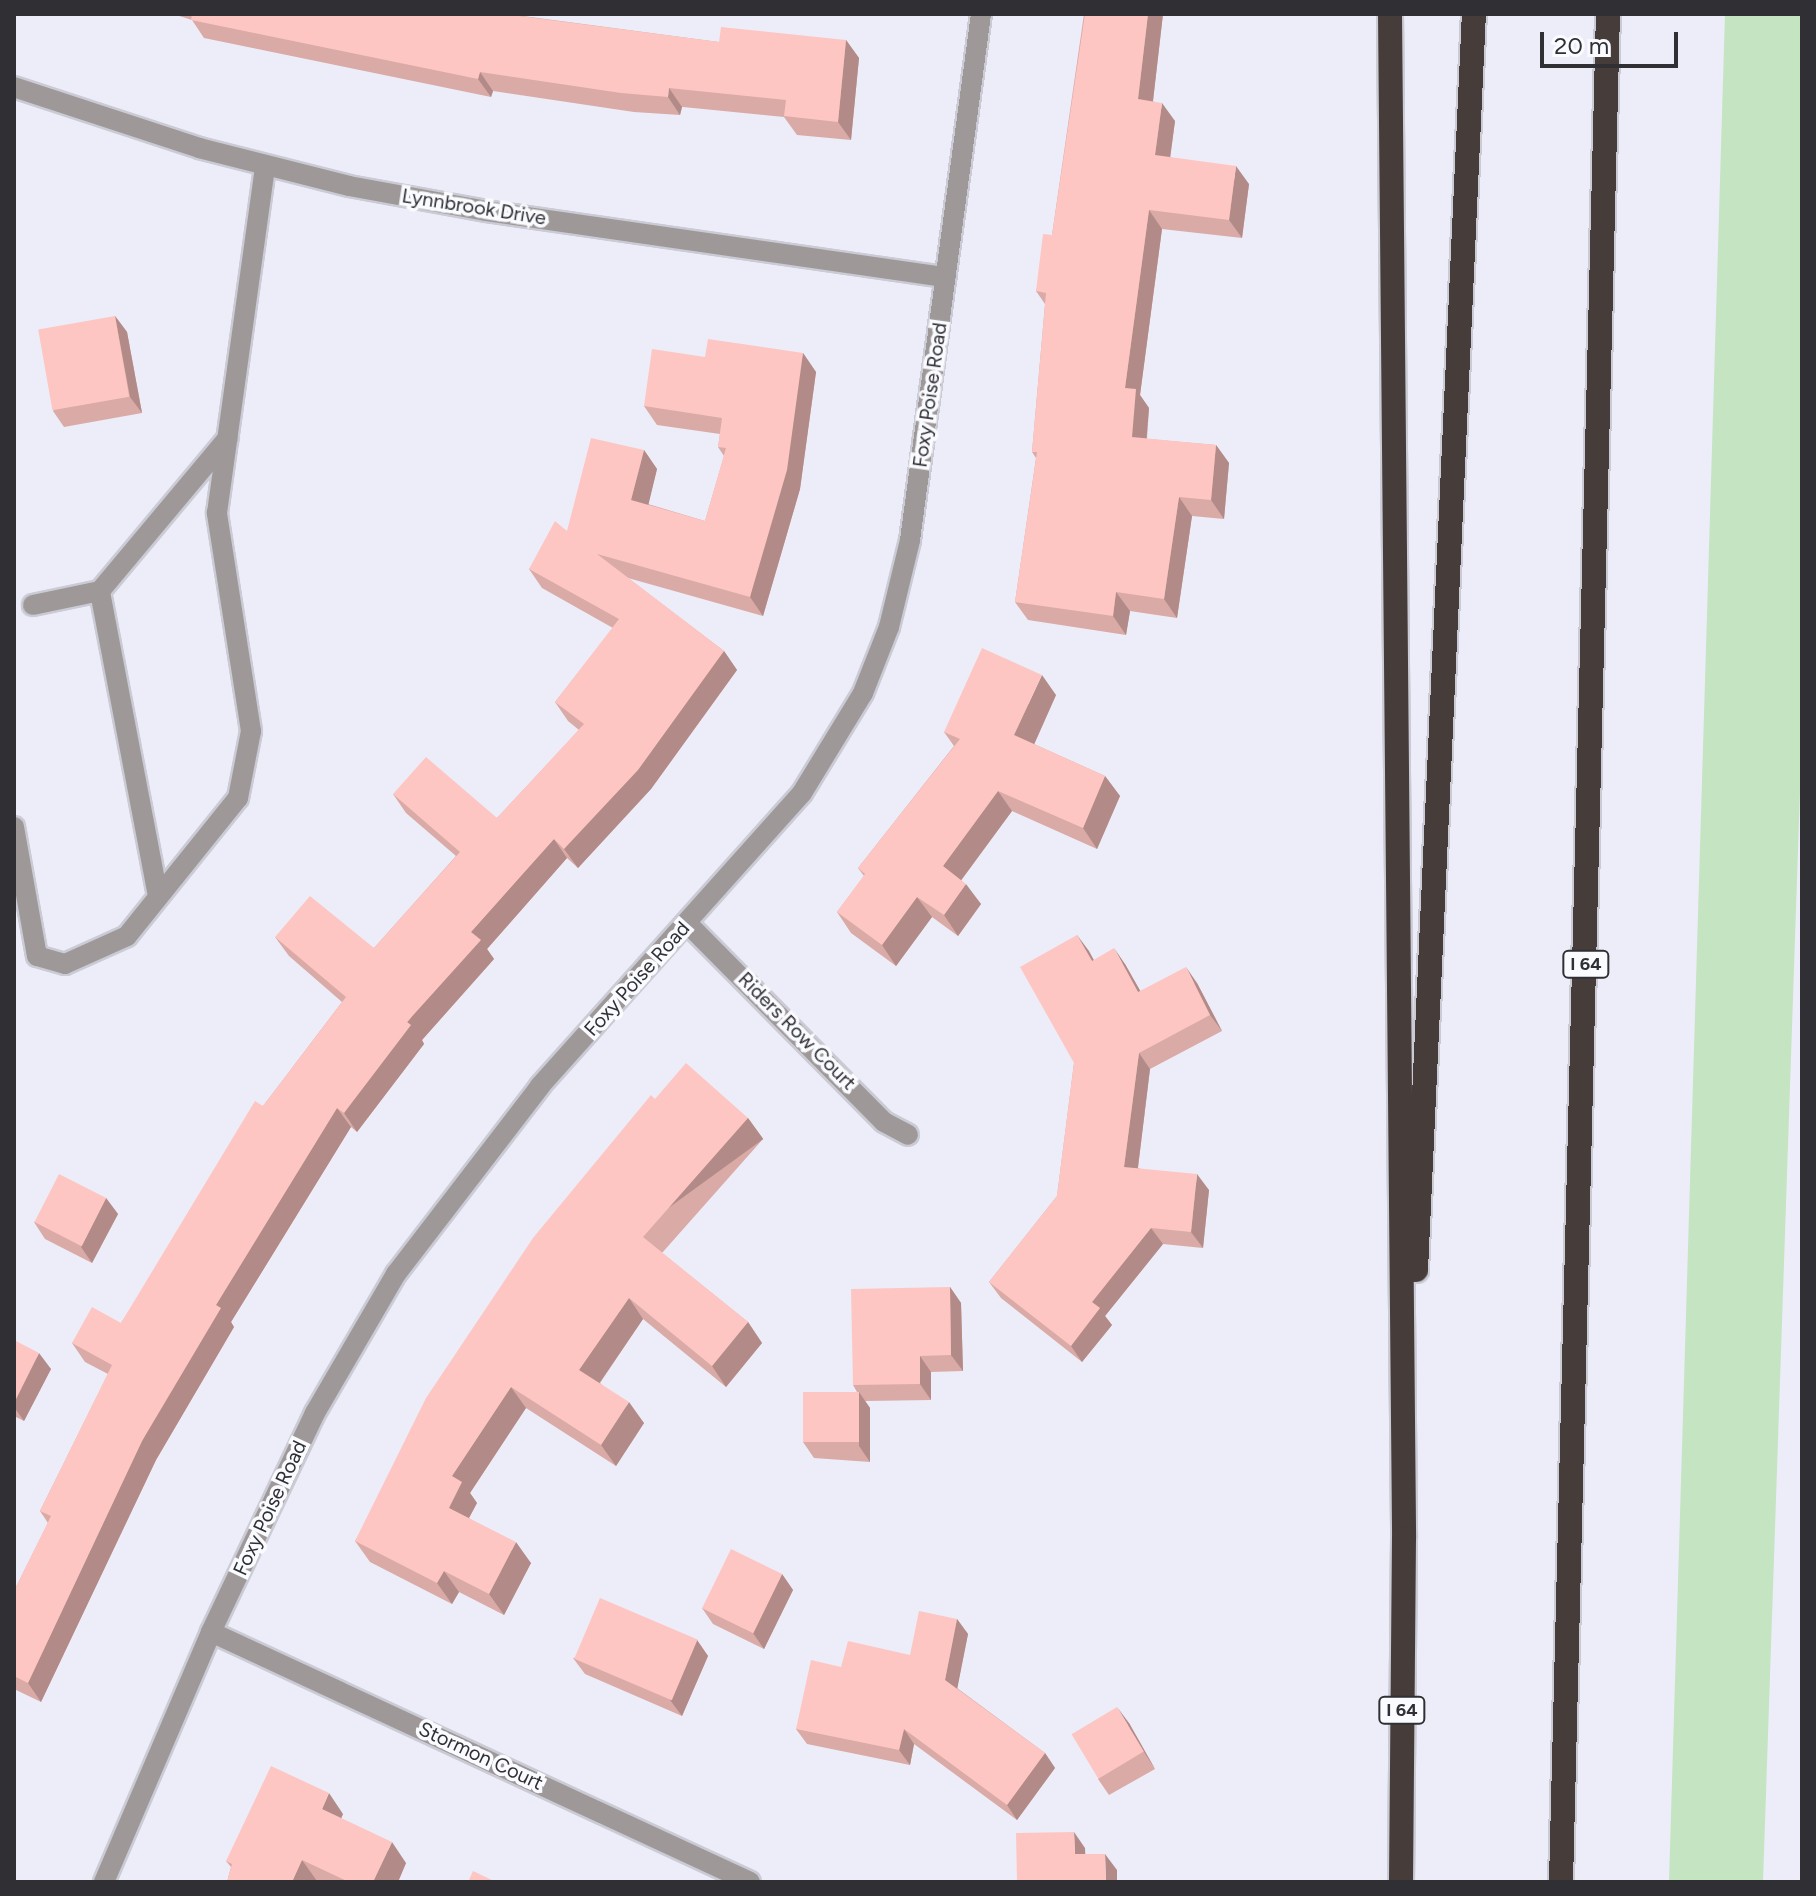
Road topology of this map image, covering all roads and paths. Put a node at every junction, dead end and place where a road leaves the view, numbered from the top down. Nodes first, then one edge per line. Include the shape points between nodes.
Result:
1 (981, 14) edge
2 (1390, 14) edge
3 (1474, 14) edge
4 (1610, 14) edge
5 (14, 87) edge
6 (265, 165) junction
7 (945, 277) junction
8 (228, 438) junction
9 (100, 591) junction
10 (33, 605) dead end
11 (14, 827) edge
12 (158, 896) junction
13 (688, 924) junction
14 (908, 1135) dead end
15 (1404, 1538) junction
16 (211, 1632) junction
17 (104, 1882) edge
18 (750, 1882) edge
19 (1401, 1882) edge
20 (1561, 1882) edge

1 - 7 street, Foxy Poise Road
2 - 15 highway
3 - 15 highway, I 64
4 - 20 highway, I 64
5 - 6 street, Lynnbrook Drive
6 - 7 street, Lynnbrook Drive via 486,211
6 - 8 street
7 - 13 street, Foxy Poise Road via 910,540 884,640 863,693 802,793
8 - 9 street
8 - 12 street via 217,513 251,731 238,798
9 - 10 street
9 - 12 street
11 - 12 street via 37,956 65,964 127,936
13 - 14 street, Riders Row Court via 884,1122
13 - 16 street, Foxy Poise Road via 540,1086 396,1274 315,1413
15 - 19 highway, I 64
16 - 17 street, Foxy Poise Road
16 - 18 street, Stormon Court

